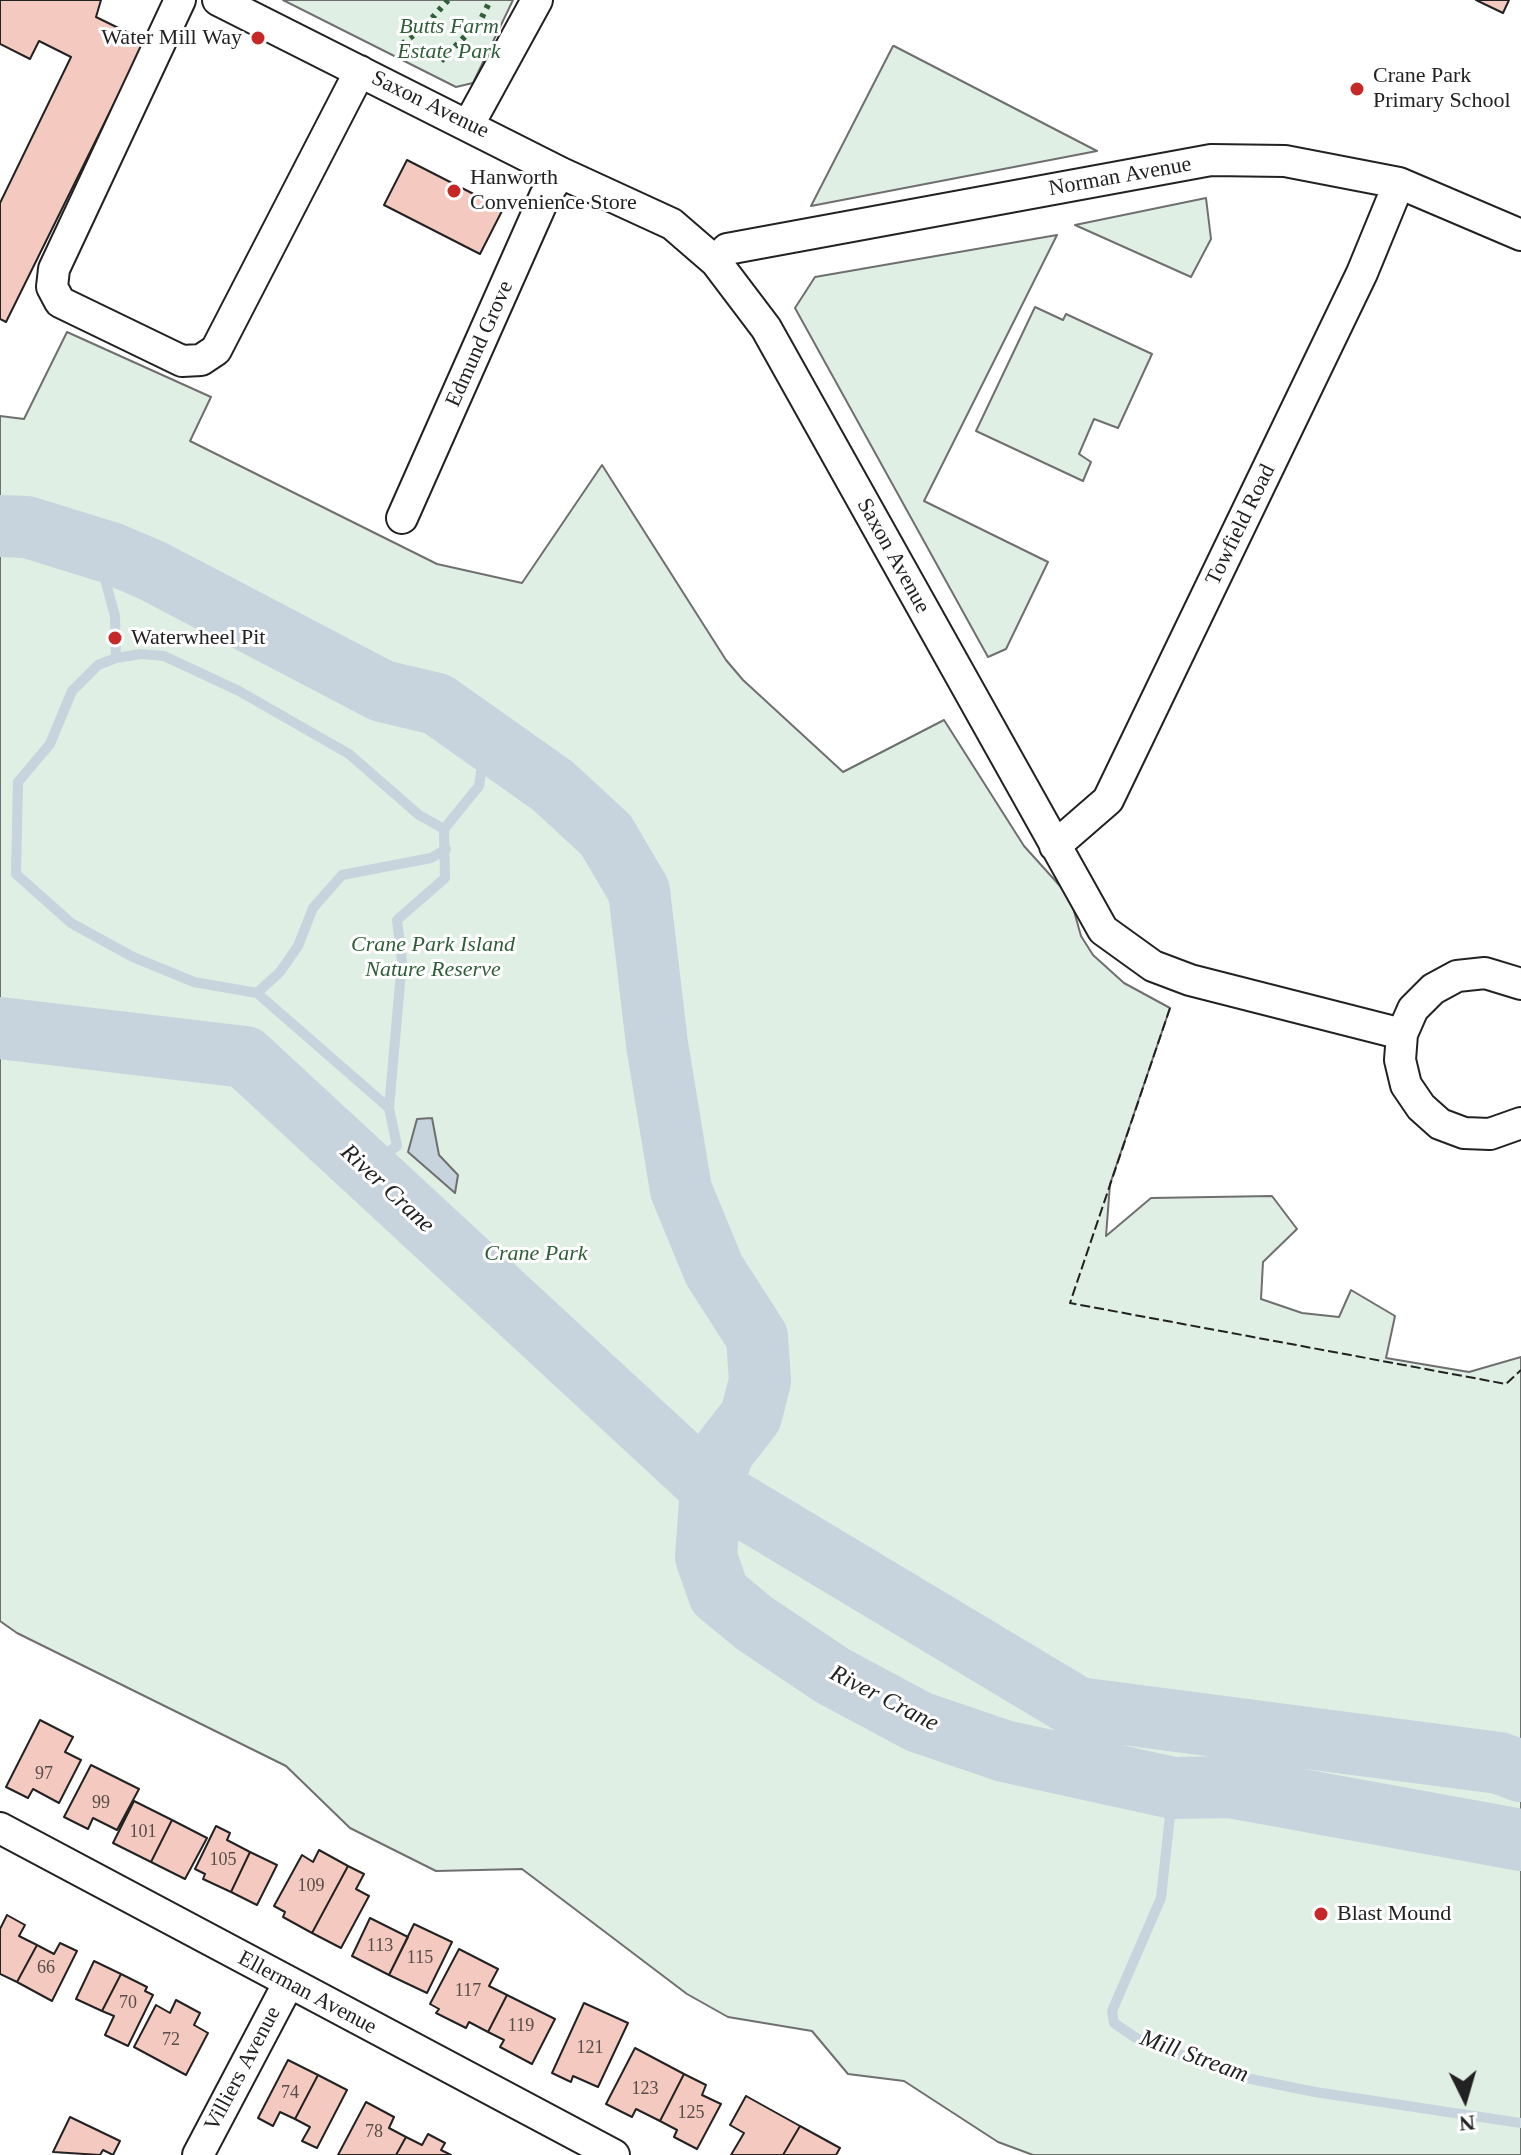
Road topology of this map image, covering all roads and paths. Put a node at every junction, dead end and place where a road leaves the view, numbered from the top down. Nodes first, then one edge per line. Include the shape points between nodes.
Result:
1 (180, 0) edge
2 (218, 0) edge
3 (537, 0) edge
4 (360, 71) junction
5 (469, 124) junction
6 (561, 173) junction
7 (1399, 183) junction
8 (1521, 235) edge
9 (716, 262) junction
10 (402, 518) dead end
11 (1055, 846) junction
12 (1521, 984) edge
13 (1402, 1034) junction
14 (1521, 1123) edge
15 (0, 1828) edge
16 (288, 1984) junction
17 (198, 2155) edge
18 (614, 2155) edge

1 - 4 street, Saxon Avenue via 54,269 52,287 60,302 182,361 201,360 216,350
2 - 4 street, Saxon Avenue
3 - 5 street
4 - 5 street, Saxon Avenue
5 - 6 street, Saxon Avenue
6 - 9 street, Saxon Avenue via 672,224
6 - 10 street, Edmund Grove via 545,196
7 - 8 street, Norman Avenue
7 - 9 street, Norman Avenue via 1285,161 1211,160 727,249
7 - 11 street, Towfield Road via 1362,273 1108,800
9 - 11 street, Saxon Avenue via 766,328
11 - 13 street, Saxon Avenue via 1103,930 1153,966
12 - 13 street via 1485,973 1457,976 1413,1009
13 - 14 street via 1400,1060 1406,1085 1440,1124 1464,1133 1490,1134
15 - 16 street, Ellerman Avenue
16 - 17 street, Villiers Avenue
16 - 18 street, Ellerman Avenue

